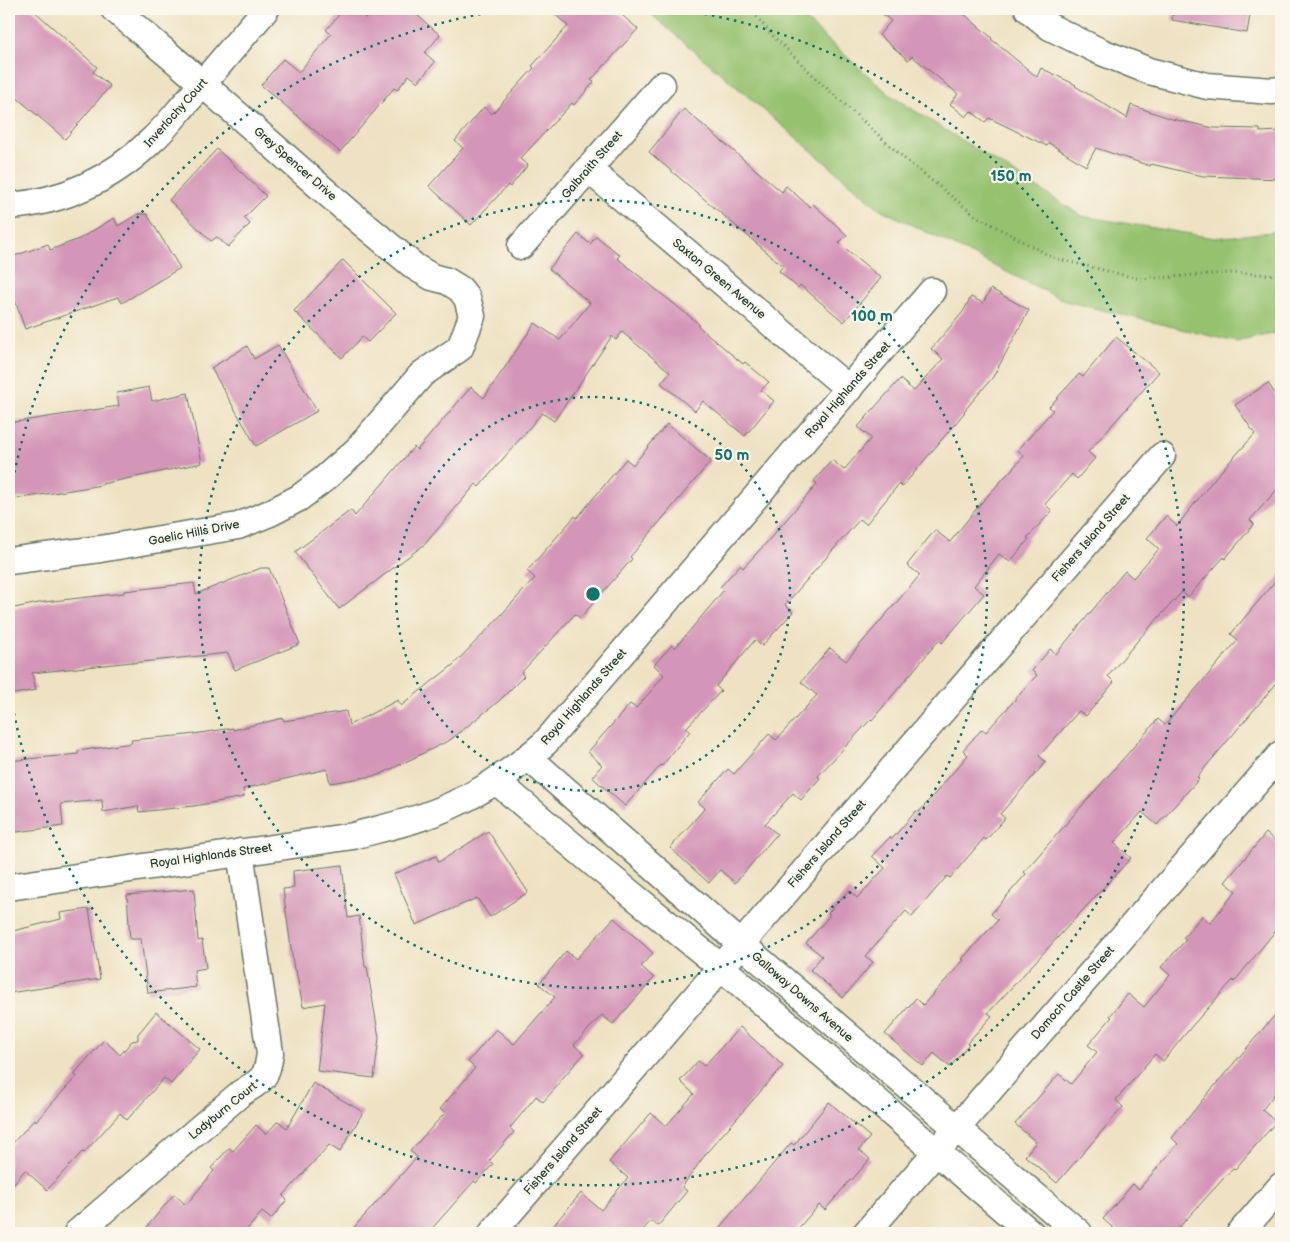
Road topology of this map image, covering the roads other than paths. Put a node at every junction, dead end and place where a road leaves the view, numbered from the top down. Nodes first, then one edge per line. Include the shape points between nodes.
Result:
1 (114, 9) edge
2 (266, 9) edge
3 (1028, 9) edge
4 (202, 83) junction
5 (662, 85) dead end
6 (1281, 90) edge
7 (588, 169) junction
8 (9, 206) edge
9 (521, 246) dead end
10 (932, 291) dead end
11 (472, 316) joint
12 (849, 389) junction
13 (1162, 456) dead end
14 (9, 560) edge
15 (1281, 754) edge
16 (528, 757) junction
17 (496, 781) junction
18 (240, 852) junction
19 (9, 887) edge
20 (741, 944) junction
21 (721, 967) junction
22 (956, 1129) junction
23 (936, 1152) junction
24 (1281, 1186) edge
25 (77, 1233) edge
26 (492, 1233) edge
27 (866, 1233) edge
28 (1031, 1233) edge
29 (1079, 1233) edge
30 (1240, 1233) edge

1 - 4 street, Grey Spencer Drive
2 - 4 street, Inverlochy Court
3 - 6 street via 1050,27 1099,52 1149,71 1207,86
4 - 8 street, Inverlochy Court via 153,140 124,165 67,195
4 - 11 street, Grey Spencer Drive via 415,267 460,289 467,298
5 - 7 street, Galbraith Street
7 - 9 street, Galbraith Street
7 - 12 street, Saxton Green Avenue
10 - 12 street, Royal Highlands Street
11 - 14 street, Gaelic Hills Drive via 460,348 422,374 357,450 299,498 238,526
12 - 16 street, Royal Highlands Street via 545,743
13 - 20 street, Fishers Island Street
15 - 22 street, Domoch Castle Street
16 - 17 street, Royal Highlands Street
16 - 20 street, Galloway Downs Avenue
17 - 18 street, Royal Highlands Street via 452,806 406,822 353,836
17 - 21 street
18 - 19 street, Royal Highlands Street
18 - 25 street, Ladyburn Court via 270,1053 267,1072 257,1084 241,1093
20 - 21 street, Fishers Island Street
20 - 22 street, Galloway Downs Avenue
21 - 23 street
21 - 26 street, Fishers Island Street
22 - 23 street, Domoch Castle Street
22 - 29 street, Galloway Downs Avenue
23 - 27 street, Domoch Castle Street
23 - 28 street
24 - 30 street

